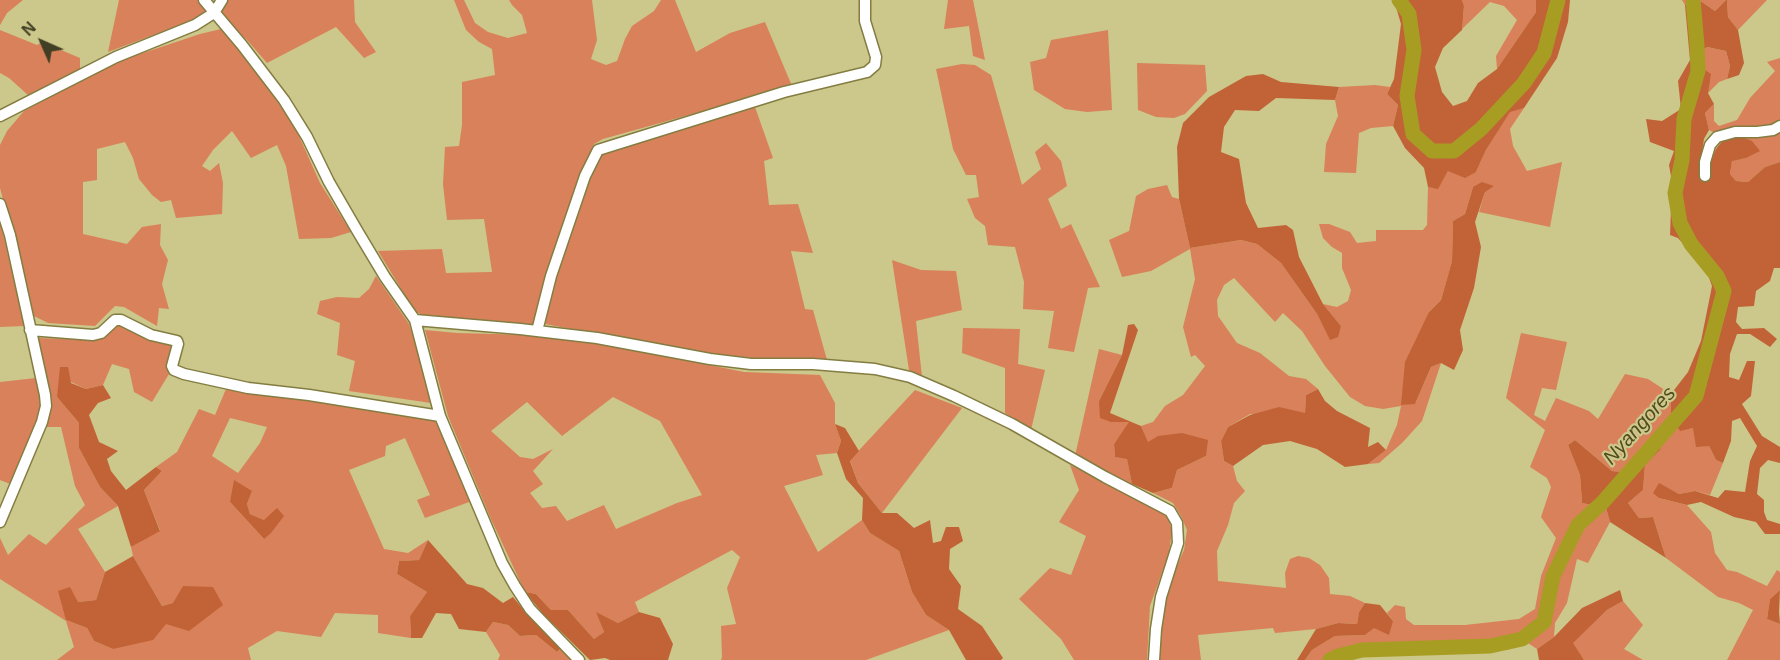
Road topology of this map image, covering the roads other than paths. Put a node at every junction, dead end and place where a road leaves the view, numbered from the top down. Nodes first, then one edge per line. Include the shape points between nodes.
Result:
1 (204, 0) edge
2 (222, 0) edge
3 (866, 0) edge
4 (214, 14) junction
5 (0, 116) edge
6 (1780, 126) edge
7 (1705, 176) dead end
8 (0, 204) edge
9 (415, 321) junction
10 (30, 330) junction
11 (537, 331) junction
12 (440, 416) junction
13 (0, 522) edge
14 (579, 660) edge
15 (1154, 660) edge

1 - 4 street
2 - 4 street
3 - 11 street via 865,21 876,57 875,65 867,72 784,92 598,150 585,176 551,276
4 - 5 street via 79,74
4 - 9 street via 284,100 385,277
6 - 7 street via 1717,137 1710,145
8 - 10 street
9 - 11 street
9 - 12 street
10 - 12 street via 93,335 121,320 151,335 177,341 172,366 184,374 248,388
10 - 13 street via 45,394 45,413
11 - 15 street via 720,361 813,364 897,373 1012,424 1175,516 1178,543 1161,597
12 - 14 street via 515,586 530,609

